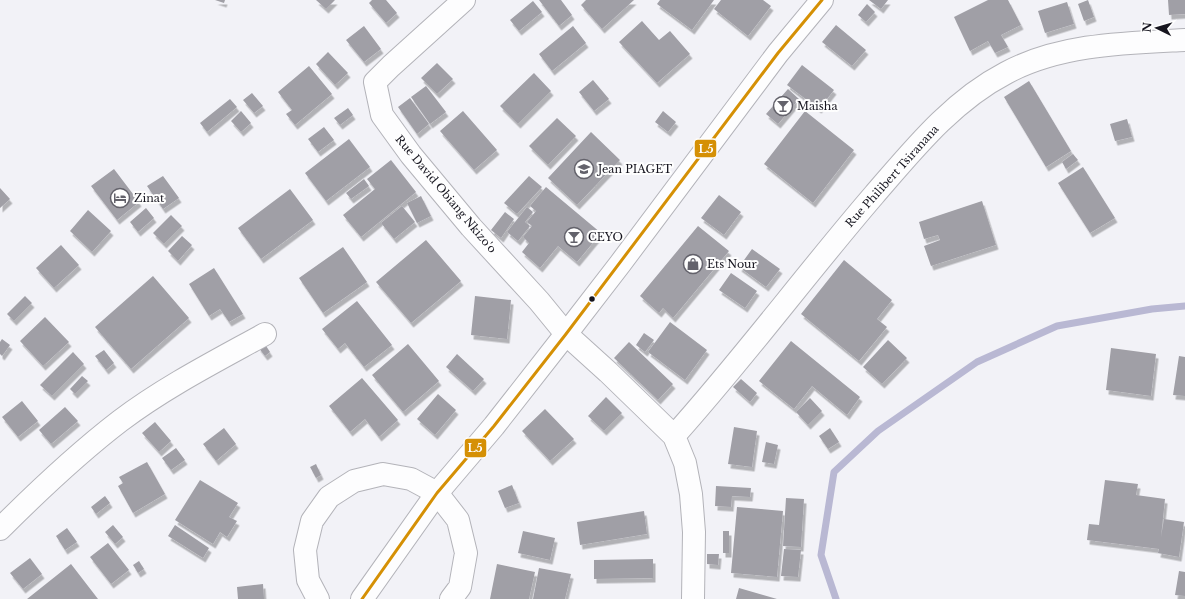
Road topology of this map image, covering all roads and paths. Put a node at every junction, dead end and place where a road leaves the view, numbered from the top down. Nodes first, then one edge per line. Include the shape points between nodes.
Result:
1 (464, 0) edge
2 (822, 0) edge
3 (1185, 40) edge
4 (266, 334) dead end
5 (566, 334) junction
6 (674, 436) junction
7 (437, 493) junction
8 (0, 529) edge
9 (318, 599) edge
10 (362, 599) edge
11 (451, 599) edge
12 (693, 599) edge

1 - 5 street, Rue David Obiang Nkizo'o via 375,82 382,115 410,155
2 - 5 street via 778,53
3 - 6 street, Rue Philibert Tsiranana via 1102,46 1046,56 1006,73 969,97 927,135 888,178 733,369
4 - 8 street via 172,386 120,421 77,456
5 - 6 street
5 - 7 street via 494,426
6 - 12 street via 685,464 691,494 694,532
7 - 9 street via 412,479 383,474 354,481 329,497 312,521 305,550 308,580
7 - 10 street
7 - 11 street via 458,520 466,553 460,587

